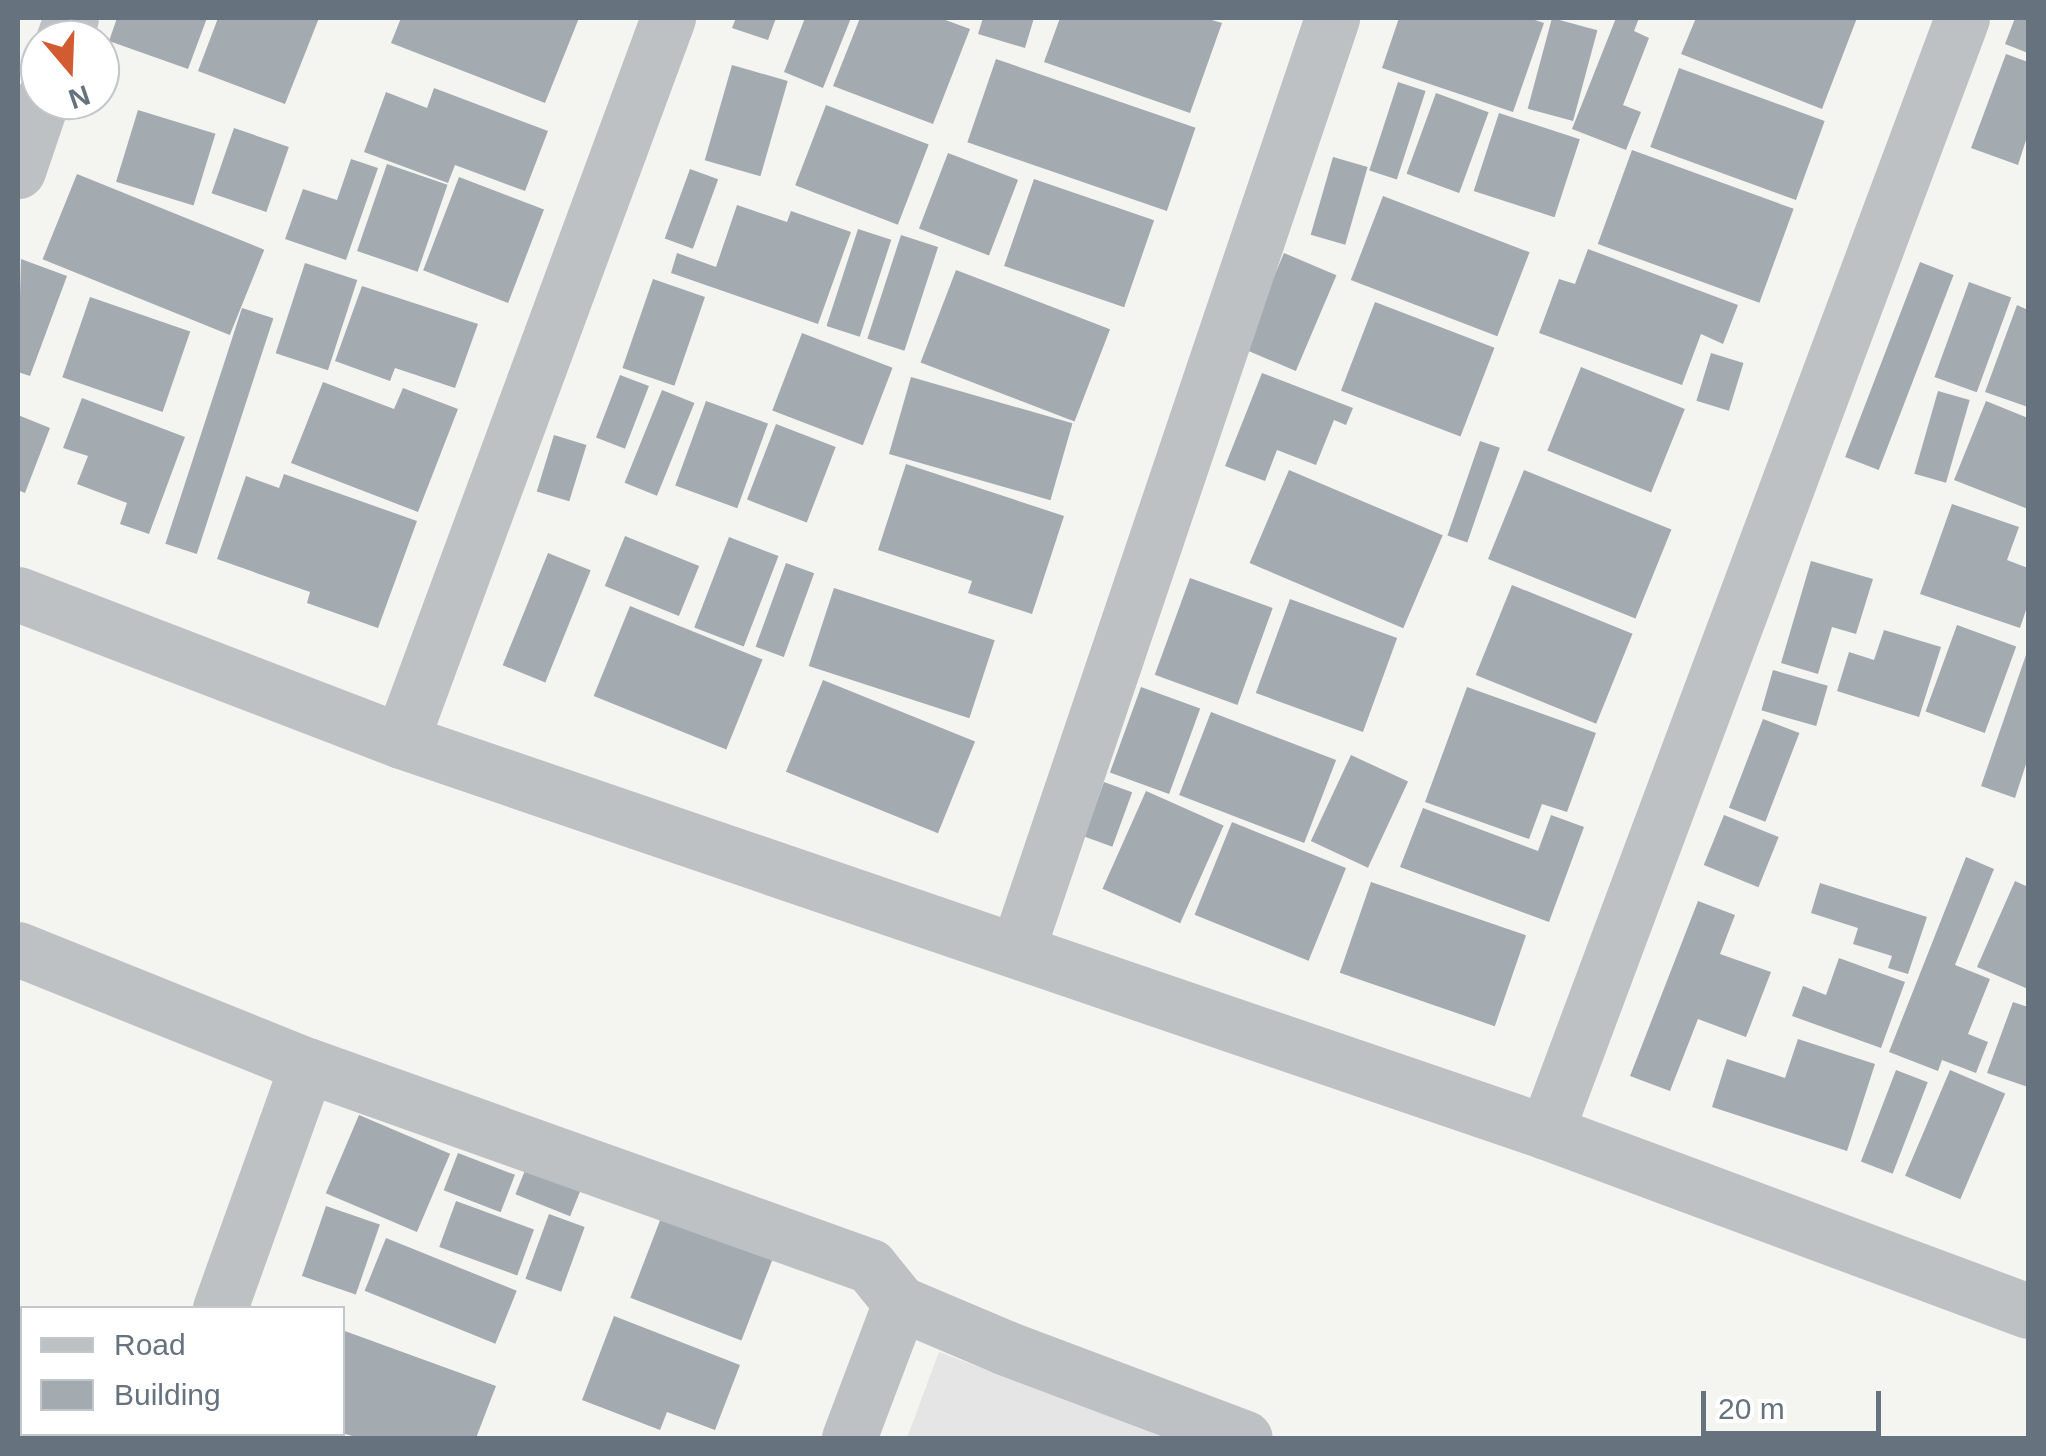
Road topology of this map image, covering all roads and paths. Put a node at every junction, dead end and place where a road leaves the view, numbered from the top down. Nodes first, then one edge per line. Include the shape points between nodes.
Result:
1 (668, 18) edge
2 (1332, 18) edge
3 (1962, 18) edge
4 (35, 120) edge
5 (18, 171) edge
6 (18, 594) edge
7 (401, 740) junction
8 (1018, 948) junction
9 (18, 949) edge
10 (307, 1065) junction
11 (1546, 1132) junction
12 (900, 1303) junction
13 (221, 1306) edge
14 (2028, 1310) edge
15 (848, 1438) edge
16 (1245, 1438) edge

1 - 7 street
2 - 8 street
3 - 11 street
4 - 5 street
6 - 7 street
7 - 8 street
8 - 11 street
9 - 10 street
10 - 12 street via 870,1266
10 - 13 street
11 - 14 street
12 - 15 street
12 - 16 street

